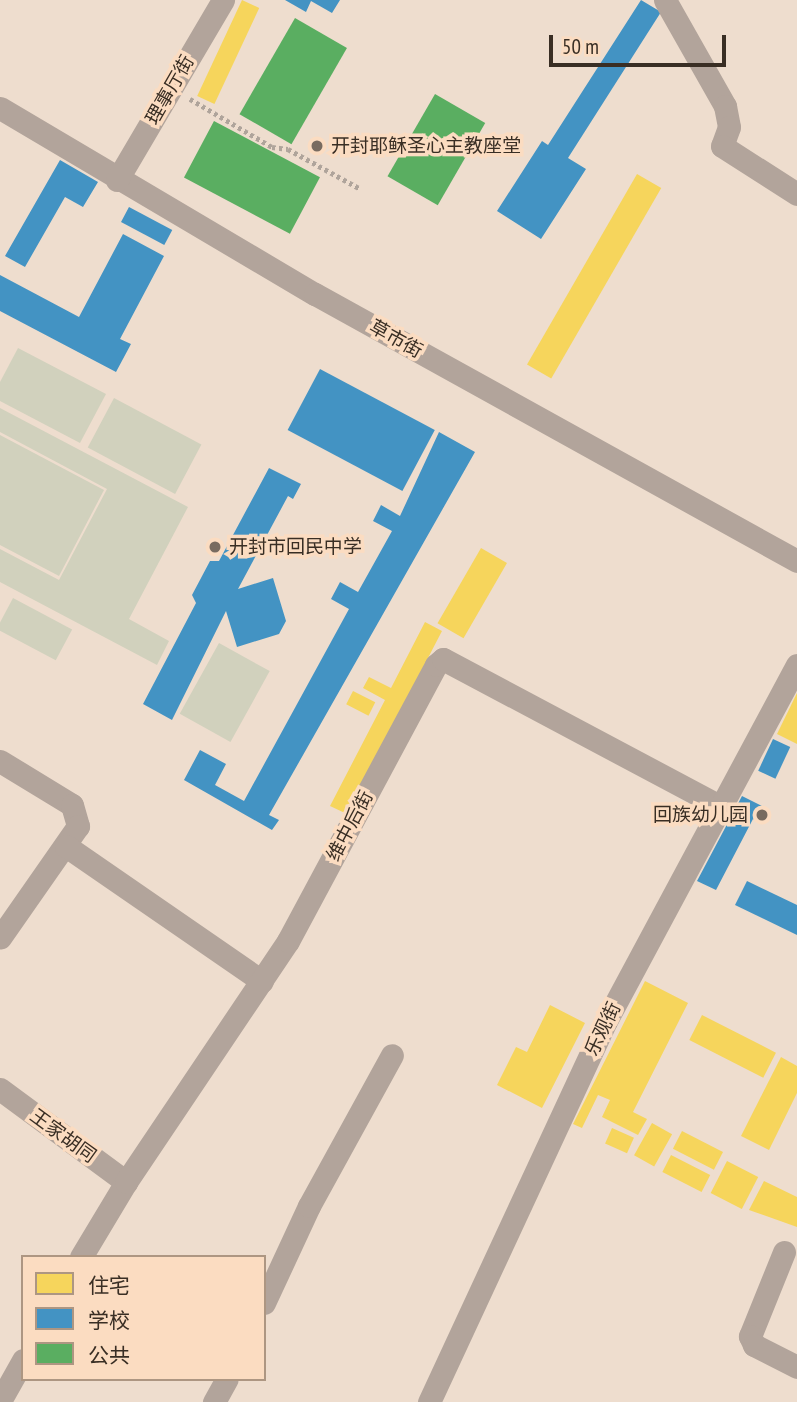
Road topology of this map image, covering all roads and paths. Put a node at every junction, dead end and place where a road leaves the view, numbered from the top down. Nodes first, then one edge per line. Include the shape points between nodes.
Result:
1 (222, 0) edge
2 (665, 0) edge
3 (171, 88) junction
4 (0, 108) edge
5 (117, 180) junction
6 (359, 188) dead end
7 (797, 194) edge
8 (797, 561) edge
9 (797, 665) edge
10 (0, 761) edge
11 (721, 807) junction
12 (66, 846) junction
13 (0, 938) edge
14 (262, 981) junction
15 (392, 1055) dead end
16 (0, 1089) edge
17 (126, 1182) junction
18 (784, 1252) dead end
19 (82, 1255) edge
20 (266, 1299) edge
21 (21, 1364) edge
22 (797, 1367) edge
23 (226, 1381) edge
24 (0, 1401) edge
25 (214, 1402) edge
26 (429, 1402) edge

1 - 3 street, 理事厅街
2 - 7 street via 725,106 729,127 722,146
3 - 5 street, 理事厅街
3 - 6 path via 272,146 288,149
4 - 5 street, 草市街
5 - 8 street, 草市街
9 - 11 street, 乐观街
10 - 12 street via 72,804 78,826
11 - 14 street, 维中后街 via 443,659
11 - 26 street, 乐观街 via 606,1021
12 - 13 street
12 - 14 street
14 - 17 street, 维中后街
15 - 20 street via 309,1206
16 - 17 street, 王家胡同
17 - 19 street, 维中后街
18 - 22 street via 750,1336 754,1345
21 - 24 street
23 - 25 street

